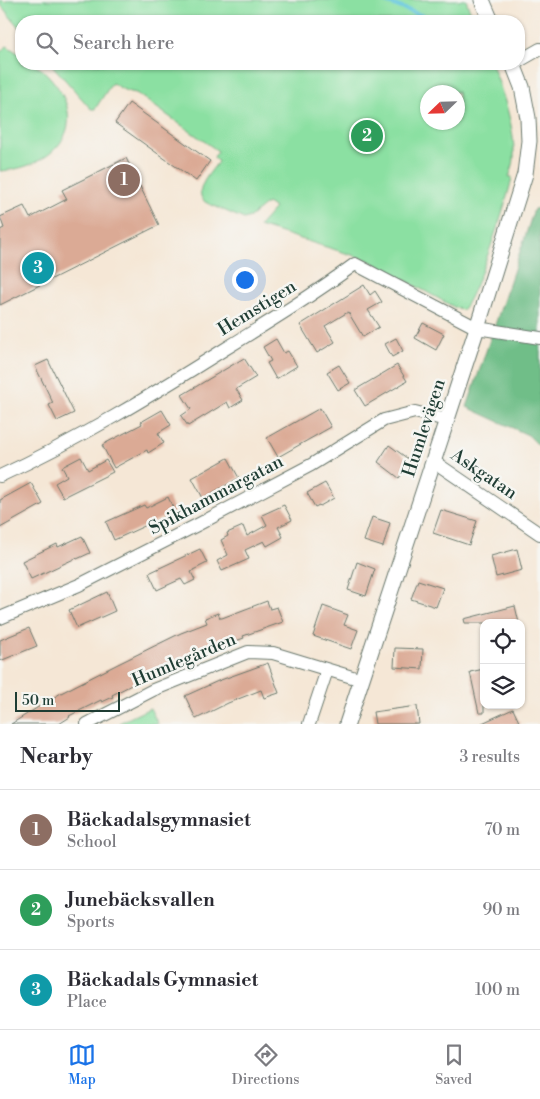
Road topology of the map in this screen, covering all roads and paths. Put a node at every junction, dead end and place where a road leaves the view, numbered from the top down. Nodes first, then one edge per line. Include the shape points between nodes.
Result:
1 (482, 0) edge
2 (489, 15) edge
3 (540, 49) edge
4 (525, 58) edge
5 (515, 70) edge
6 (535, 142) edge
7 (477, 328) junction
8 (540, 338) edge
9 (446, 420) junction
10 (433, 461) junction
11 (0, 476) edge
12 (540, 534) edge
13 (0, 618) edge
14 (327, 670) junction
15 (362, 680) junction
16 (87, 724) edge
17 (309, 724) edge
18 (347, 724) edge

1 - 2 street
3 - 4 street
5 - 6 street, Humlevägen
6 - 7 street, Humlevägen
7 - 8 street, Hemstigen
7 - 9 street, Humlevägen
7 - 11 street, Hemstigen via 355,264 184,375 44,456
9 - 10 street, Humlevägen
9 - 13 street, Spikhammargatan via 415,412 384,420 311,465 199,524 78,585
10 - 12 street, Askgatan
10 - 15 street, Humlevägen
14 - 15 street, Humlegården
14 - 16 street, Humlegården via 272,653 248,652 153,690
14 - 17 street
15 - 18 street, Humlevägen

